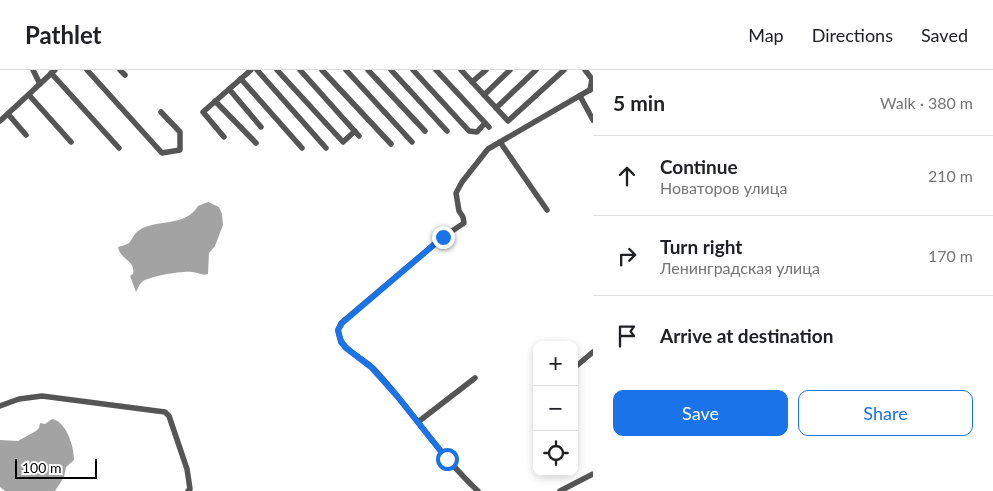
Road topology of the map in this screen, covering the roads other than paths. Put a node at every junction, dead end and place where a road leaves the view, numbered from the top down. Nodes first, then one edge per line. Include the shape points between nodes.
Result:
1 (33, 70) edge
2 (86, 70) edge
3 (250, 70) edge
4 (256, 70) edge
5 (277, 70) edge
6 (300, 70) edge
7 (322, 70) edge
8 (346, 70) edge
9 (368, 70) edge
10 (391, 70) edge
11 (413, 70) edge
12 (436, 70) edge
13 (461, 70) edge
14 (486, 70) edge
15 (510, 70) edge
16 (536, 70) edge
17 (564, 70) edge
18 (585, 70) edge
19 (54, 71) edge
20 (240, 79) junction
21 (472, 82) junction
22 (40, 84) junction
23 (228, 89) junction
24 (592, 89) edge
25 (30, 94) junction
26 (484, 95) junction
27 (580, 96) junction
28 (215, 101) junction
29 (496, 108) junction
30 (161, 112) dead end
31 (8, 114) junction
32 (593, 120) edge
33 (0, 121) edge
34 (262, 126) dead end
35 (425, 131) dead end
36 (446, 131) dead end
37 (26, 135) dead end
38 (224, 137) dead end
39 (71, 142) dead end
40 (412, 142) dead end
41 (500, 142) junction
42 (256, 144) dead end
43 (391, 144) dead end
44 (119, 148) dead end
45 (302, 148) dead end
46 (326, 148) dead end
47 (547, 210) dead end
48 (593, 352) edge
49 (578, 365) edge
50 (476, 378) dead end
51 (0, 406) edge
52 (418, 422) junction
53 (593, 474) edge
54 (188, 491) edge
55 (478, 491) edge
56 (560, 491) edge

1 - 22 street
2 - 30 street via 162,153 180,150 180,132
3 - 20 street
4 - 46 street
5 - 6 street via 343,142 357,133
7 - 43 street
8 - 40 street
9 - 35 street
10 - 36 street
11 - 12 street via 469,131 477,132 487,125
13 - 21 street
14 - 21 street
15 - 26 street
16 - 29 street
17 - 29 street via 508,121
18 - 24 street via 592,79
19 - 22 street
19 - 44 street
20 - 23 street
20 - 45 street
21 - 26 street
22 - 25 street
23 - 28 street
23 - 34 street
24 - 27 street
25 - 31 street
25 - 39 street
26 - 29 street
27 - 32 street
27 - 41 street
28 - 38 street via 203,112
28 - 42 street
31 - 33 street
31 - 37 street
41 - 47 street
41 - 52 street via 488,149 456,193 464,223 443,237 342,323 338,330 346,348 371,367
48 - 49 street
50 - 52 street
51 - 54 street via 42,396 165,412 187,469
52 - 55 street
53 - 56 street

